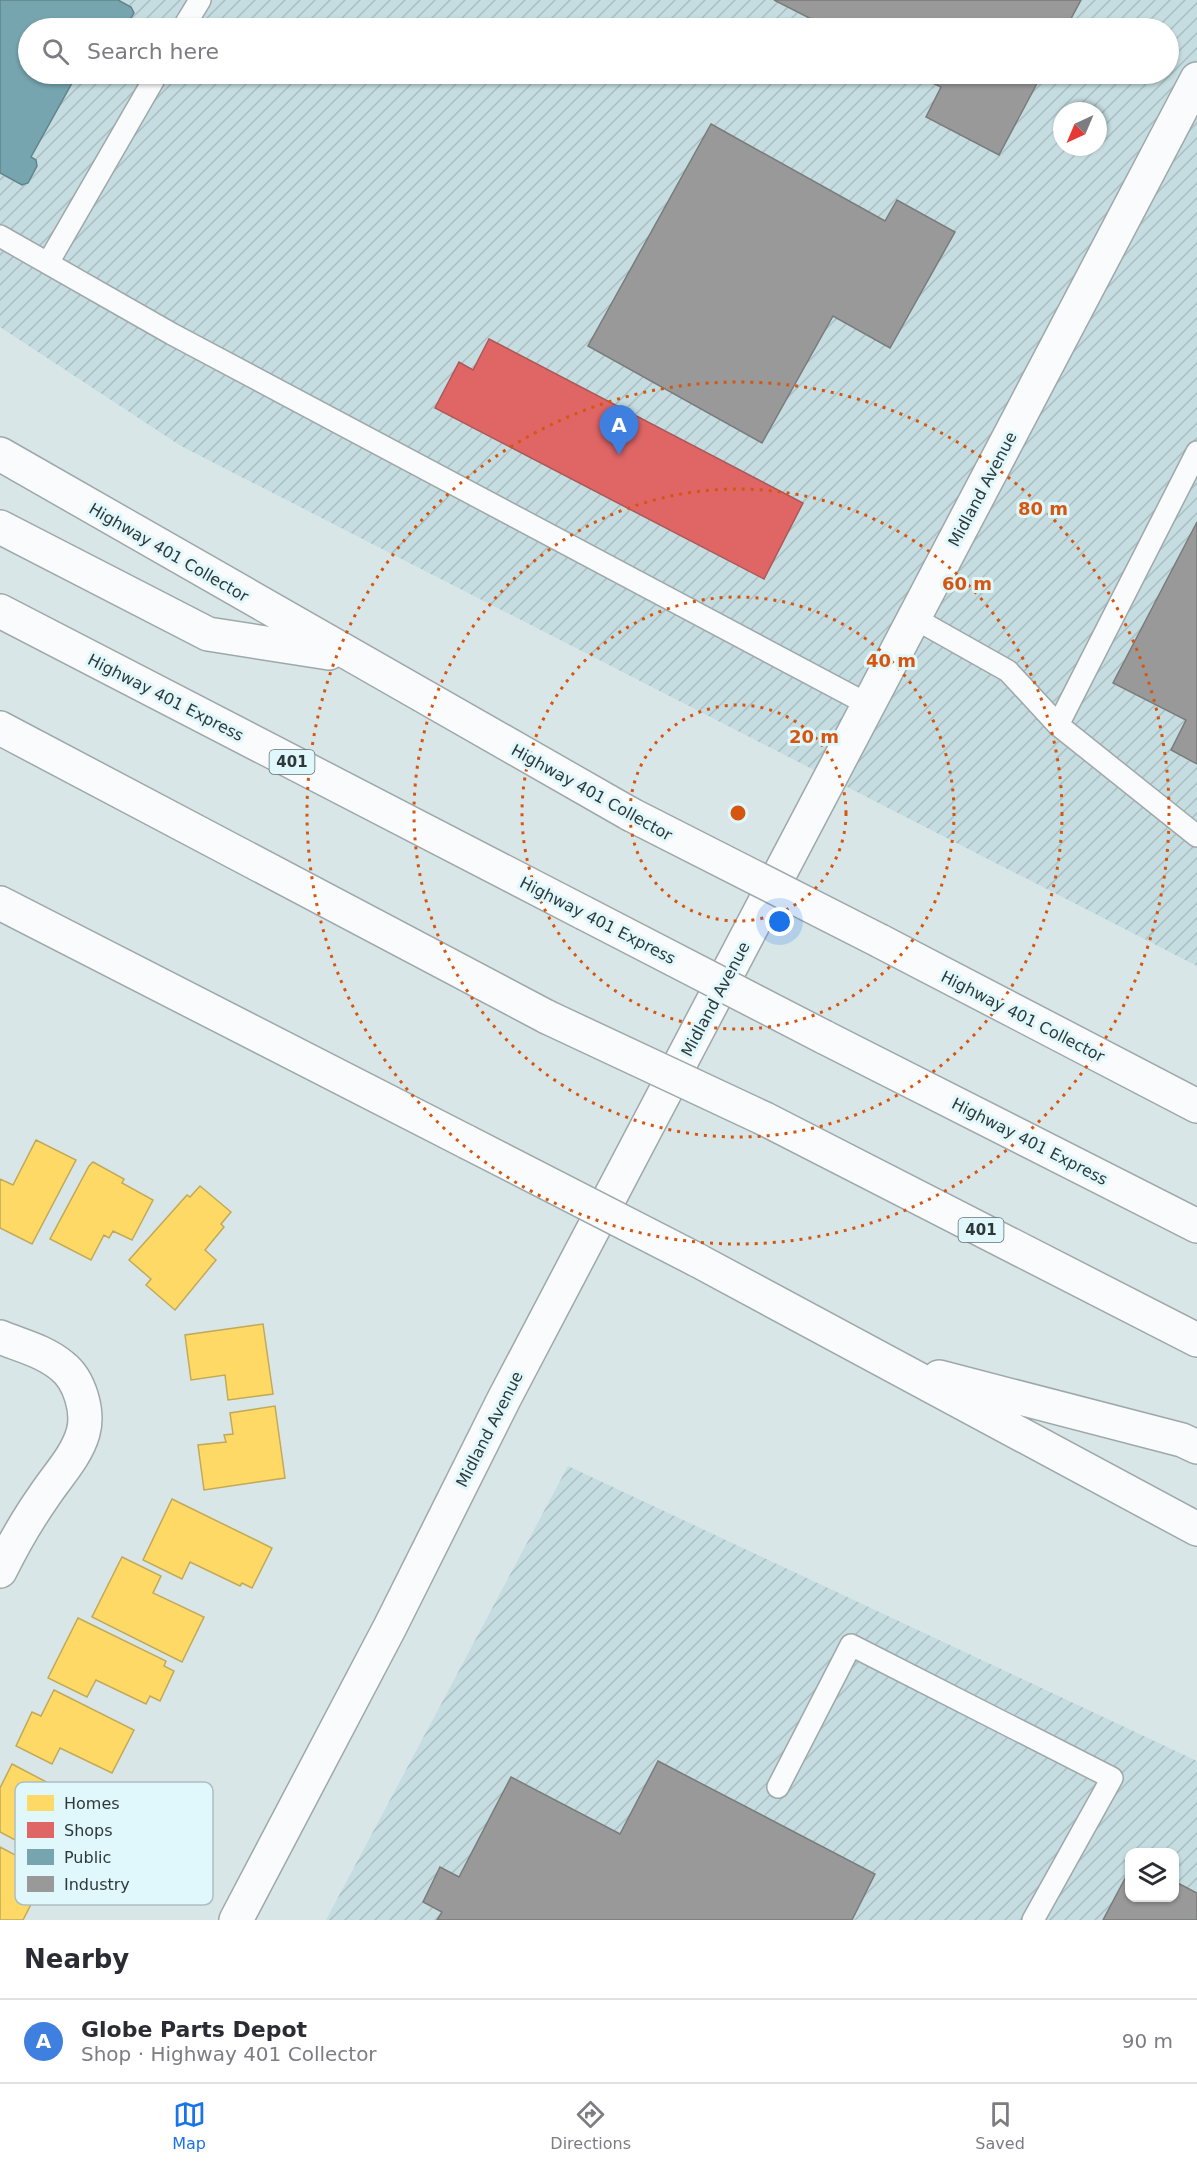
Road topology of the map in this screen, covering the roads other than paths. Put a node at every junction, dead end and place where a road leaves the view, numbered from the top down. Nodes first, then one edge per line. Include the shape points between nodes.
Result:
1 (200, 0) edge
2 (189, 18) edge
3 (1197, 79) edge
4 (151, 84) edge
5 (0, 236) edge
6 (48, 263) junction
7 (1197, 452) edge
8 (0, 454) edge
9 (0, 527) edge
10 (0, 611) edge
11 (914, 618) junction
12 (348, 656) junction
13 (869, 705) junction
14 (1058, 725) junction
15 (0, 728) edge
16 (1197, 836) edge
17 (0, 903) edge
18 (1197, 1106) edge
19 (1197, 1226) edge
20 (0, 1337) edge
21 (1197, 1340) edge
22 (888, 1363) junction
23 (1197, 1447) edge
24 (1197, 1529) edge
25 (0, 1571) edge
26 (778, 1787) dead end
27 (236, 1920) edge
28 (1032, 1920) edge

1 - 2 lane
3 - 11 main road, Midland Avenue
4 - 6 lane
5 - 6 lane
6 - 13 lane via 172,334
7 - 14 lane
8 - 12 main road, Highway 401 Collector
9 - 12 main road via 208,634
10 - 19 main road, Highway 401 Express / 401, bridge
11 - 13 main road, Midland Avenue
11 - 14 lane via 1008,671
12 - 18 main road, Highway 401 Collector, bridge via 630,814
13 - 27 main road, Midland Avenue via 504,1399
14 - 16 lane
15 - 21 main road, 401, bridge via 547,1017 765,1119
17 - 22 main road, bridge via 697,1260
20 - 25 main road via 42,1352 64,1368 84,1402 83,1432 68,1463 18,1535
22 - 23 main road
22 - 24 main road
26 - 28 lane via 851,1645 1112,1778

